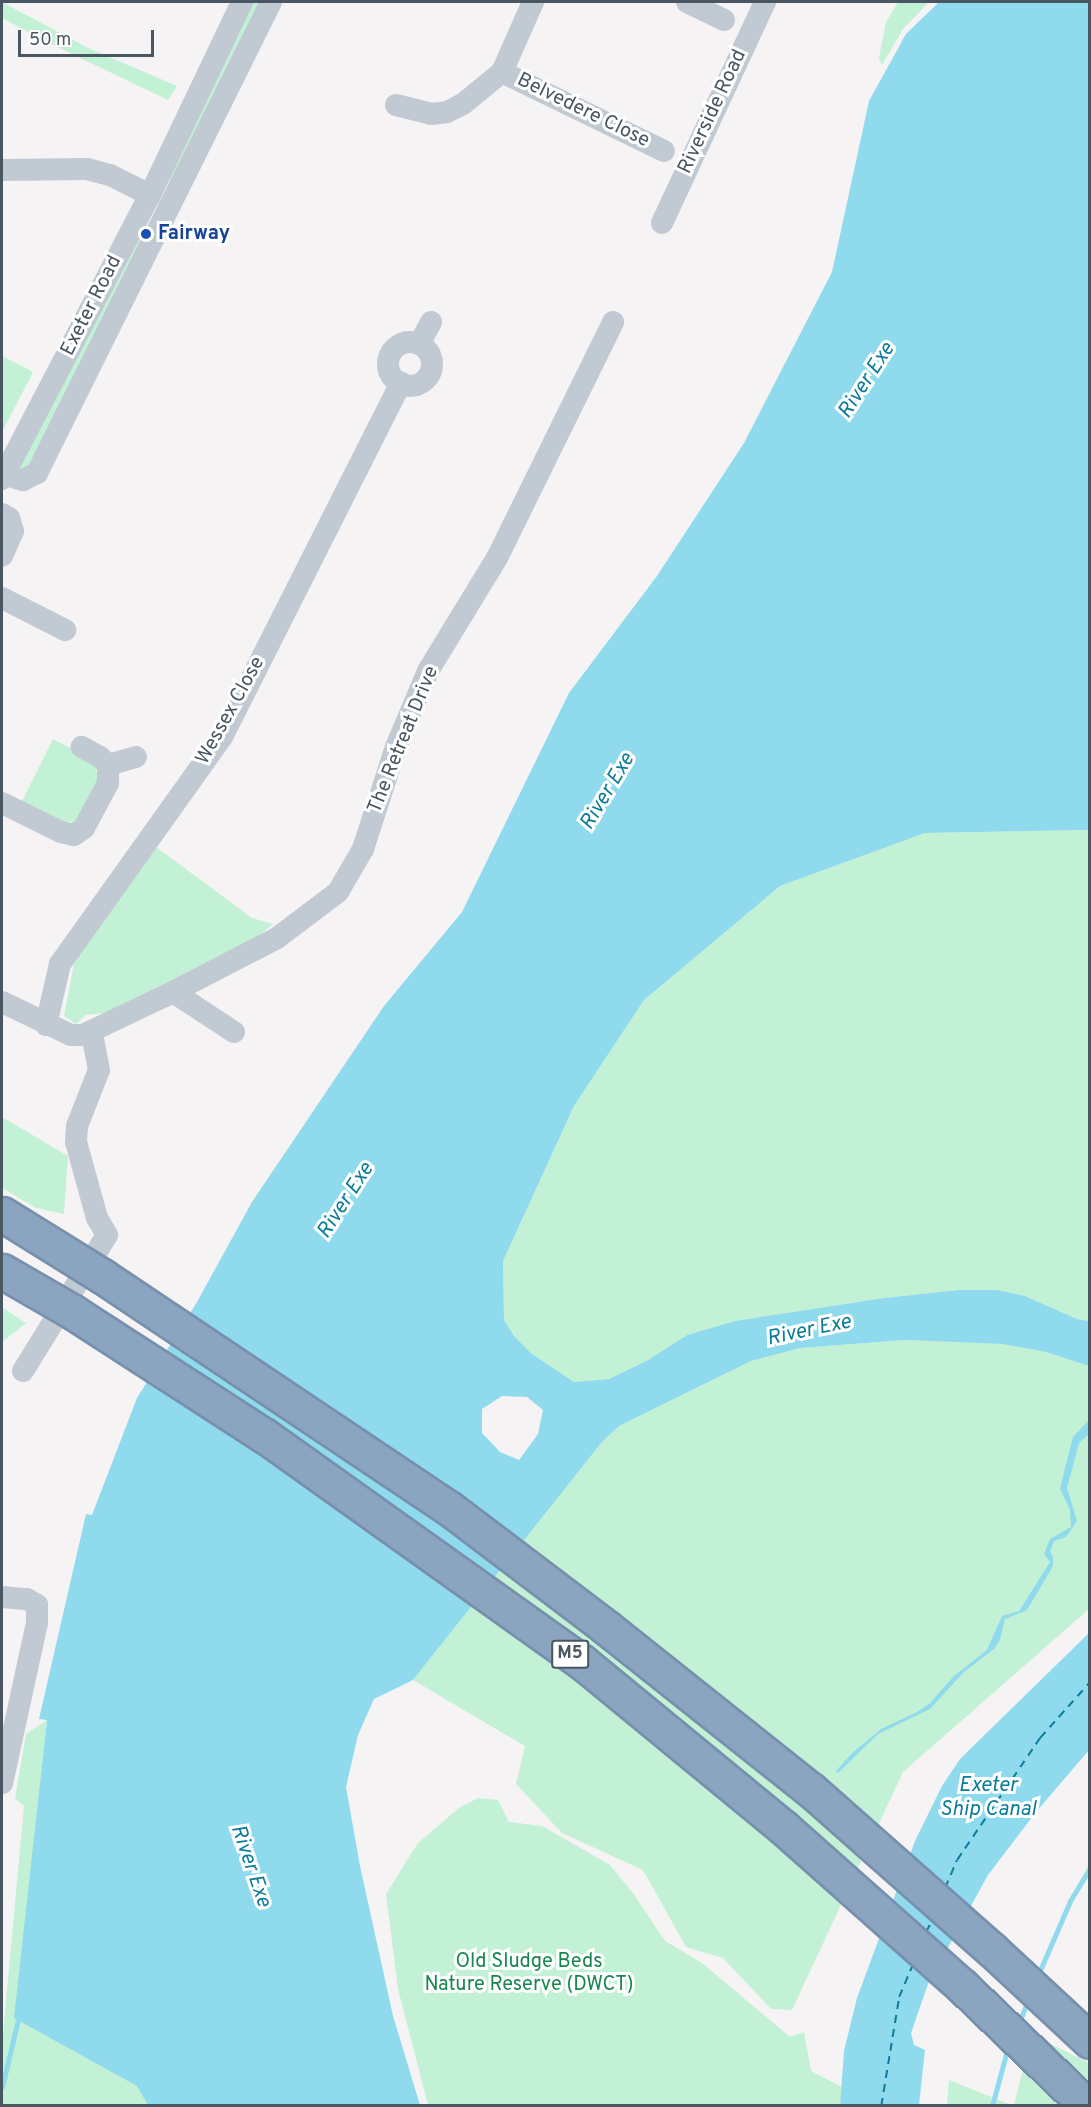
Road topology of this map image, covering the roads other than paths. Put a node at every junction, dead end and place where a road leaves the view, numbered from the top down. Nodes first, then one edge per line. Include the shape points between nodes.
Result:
1 (242, 2) edge
2 (271, 2) edge
3 (533, 2) edge
4 (687, 2) edge
5 (765, 2) edge
6 (724, 20) dead end
7 (502, 72) junction
8 (396, 105) dead end
9 (664, 151) dead end
10 (2, 170) edge
11 (150, 195) junction
12 (662, 223) dead end
13 (431, 322) dead end
14 (614, 322) dead end
15 (419, 344) junction
16 (401, 383) junction
17 (3, 476) edge
18 (2, 514) edge
19 (2, 556) edge
20 (2, 598) edge
21 (65, 630) dead end
22 (82, 747) dead end
23 (136, 757) dead end
24 (108, 765) junction
25 (2, 803) edge
26 (173, 992) junction
27 (2, 1002) edge
28 (46, 1025) junction
29 (92, 1032) junction
30 (234, 1032) dead end
31 (2, 1214) edge
32 (2, 1271) edge
33 (23, 1371) dead end
34 (2, 1597) edge
35 (2, 1783) edge
36 (1089, 2041) edge
37 (1087, 2106) edge

1 - 11 street, Exeter Road
2 - 17 street via 37,473 23,480
3 - 7 street
4 - 6 street
5 - 12 street, Riverside Road
7 - 8 street via 447,112 431,114
7 - 9 street, Belvedere Close
10 - 11 street via 87,169 110,175
11 - 17 street, Exeter Road
13 - 15 street
14 - 26 street, The Retreat Drive via 496,558 428,671 396,747 363,849 338,892 277,938
15 - 16 street via 431,359 430,373 414,385
15 - 16 street via 397,346 389,358 390,373
16 - 28 street, Wessex Close via 222,737 60,964
18 - 19 street via 9,518 13,531
20 - 21 street
22 - 24 street
23 - 24 street
24 - 25 street via 108,783 84,828 74,835
26 - 29 street, The Retreat Drive
26 - 30 street
27 - 28 street, The Retreat Drive
28 - 29 street, The Retreat Drive via 71,1035
29 - 33 street via 99,1070 77,1126 76,1142 97,1218 107,1235
31 - 36 highway, M5, bridge via 112,1282 430,1495 608,1628 811,1790 991,1948
32 - 37 highway, M5, bridge via 73,1312 265,1436 582,1662 784,1828 962,1986
34 - 35 street via 27,1599 37,1605 38,1623

